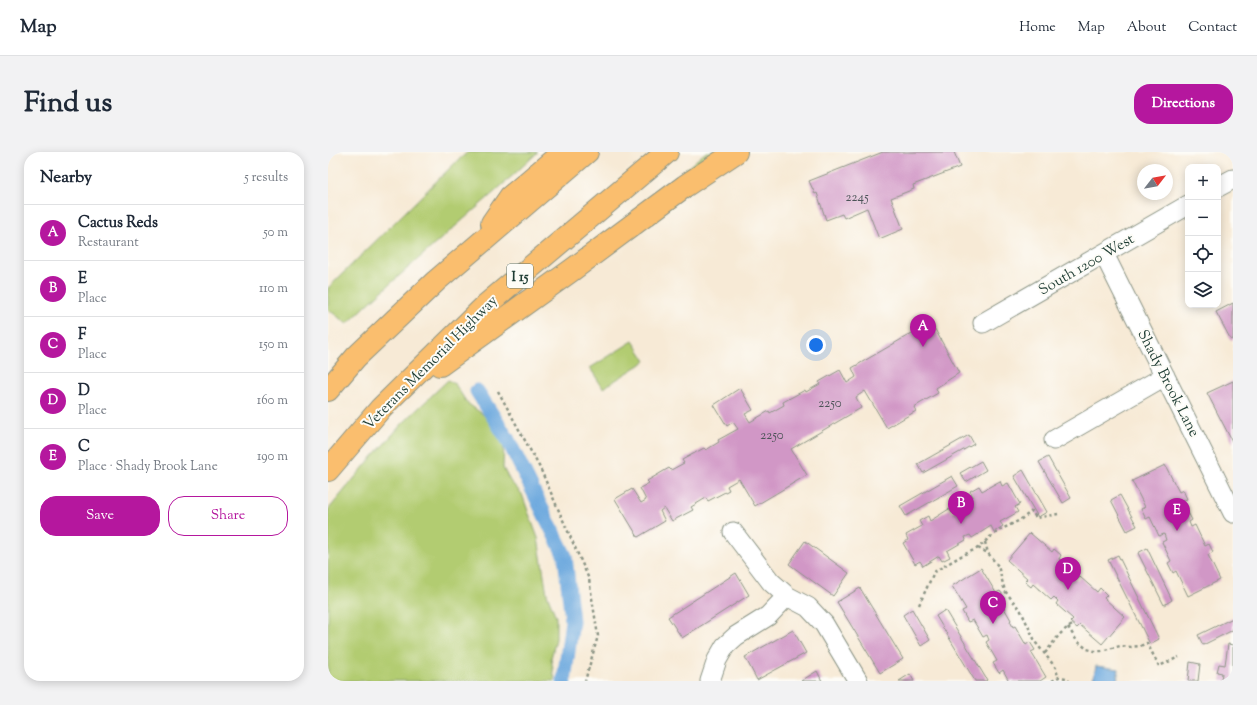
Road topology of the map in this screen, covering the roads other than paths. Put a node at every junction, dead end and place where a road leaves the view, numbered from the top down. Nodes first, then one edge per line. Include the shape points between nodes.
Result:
1 (563, 152) edge
2 (586, 152) edge
3 (667, 152) edge
4 (736, 152) edge
5 (1233, 179) edge
6 (1221, 186) edge
7 (1185, 207) edge
8 (472, 251) junction
9 (1104, 254) junction
10 (983, 323) dead end
11 (1165, 376) junction
12 (328, 390) edge
13 (381, 408) junction
14 (1054, 440) dead end
15 (328, 470) edge
16 (1233, 513) edge
17 (733, 532) dead end
18 (787, 596) junction
19 (710, 681) edge
20 (858, 681) edge

1 - 8 highway via 510,197
2 - 8 highway
3 - 13 highway, Veterans Memorial Highway / I 15 via 486,305
4 - 13 highway via 685,186
5 - 6 street
7 - 9 street, South 1200 West
8 - 12 highway via 436,281 356,357
9 - 10 street, South 1200 West
9 - 11 street, Shady Brook Lane
11 - 14 street
11 - 16 street, Shady Brook Lane
13 - 15 highway, Veterans Memorial Highway / I 15
17 - 18 street via 771,582
18 - 19 street via 768,616 725,646
18 - 20 street via 808,607 824,624

